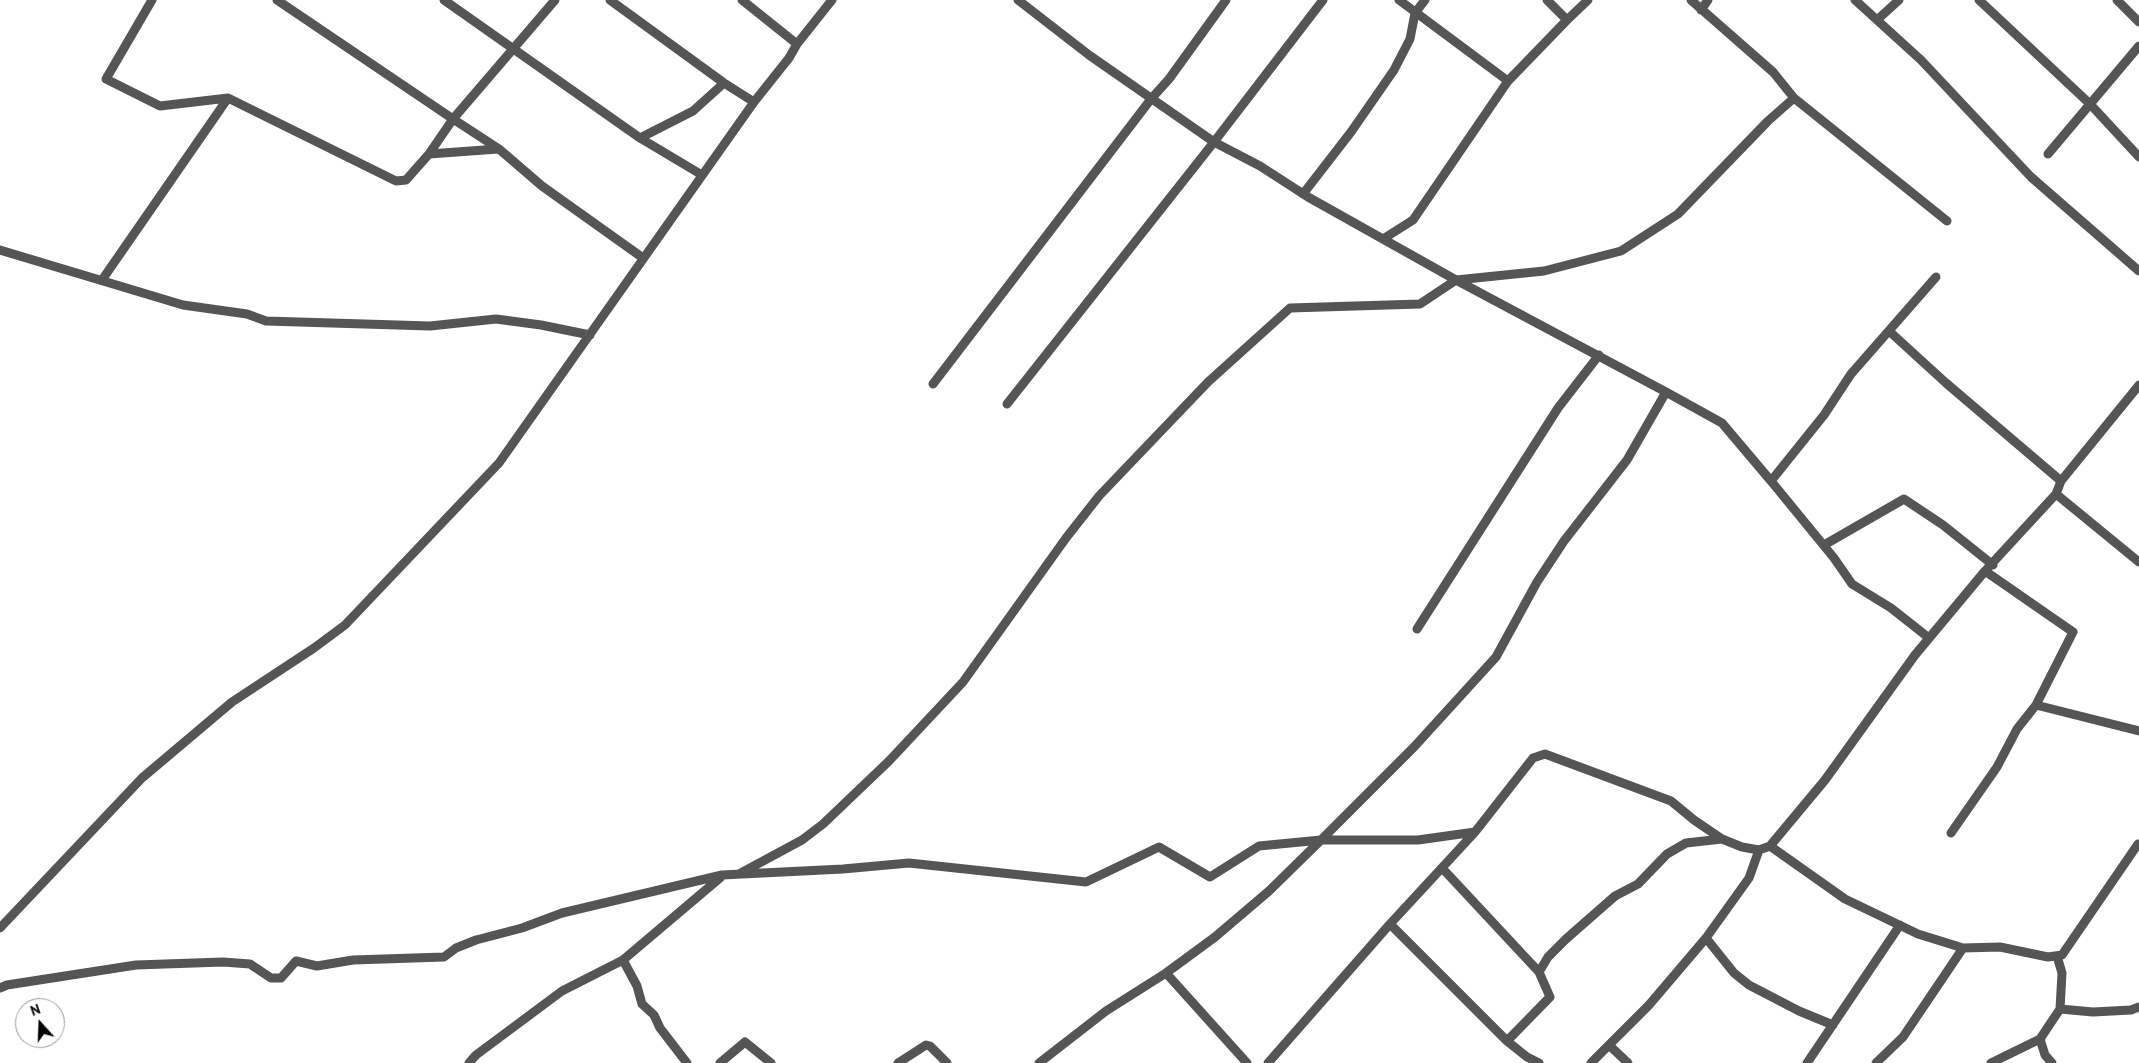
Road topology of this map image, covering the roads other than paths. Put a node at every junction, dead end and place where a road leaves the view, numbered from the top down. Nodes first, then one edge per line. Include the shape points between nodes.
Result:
1 (152, 0) edge
2 (277, 0) edge
3 (444, 0) edge
4 (555, 0) edge
5 (610, 0) edge
6 (743, 0) edge
7 (832, 0) edge
8 (1018, 0) edge
9 (1226, 0) edge
10 (1322, 0) edge
11 (1399, 0) edge
12 (1425, 0) edge
13 (1547, 0) edge
14 (1588, 0) edge
15 (1691, 0) edge
16 (1708, 0) edge
17 (1855, 0) edge
18 (1899, 0) edge
19 (1979, 0) edge
20 (2117, 0) edge
21 (1701, 10) junction
22 (1415, 12) junction
23 (1566, 20) junction
24 (1877, 20) junction
25 (2139, 22) edge
26 (797, 44) junction
27 (2139, 46) edge
28 (514, 48) junction
29 (1508, 82) junction
30 (724, 83) junction
31 (228, 98) junction
32 (1794, 98) junction
33 (1151, 99) junction
34 (754, 102) junction
35 (2090, 104) junction
36 (453, 119) junction
37 (640, 138) junction
38 (1214, 142) junction
39 (499, 149) junction
40 (429, 154) junction
41 (2048, 154) dead end
42 (2139, 157) edge
43 (702, 175) junction
44 (1303, 194) junction
45 (1947, 221) dead end
46 (1383, 239) junction
47 (0, 250) edge
48 (643, 258) junction
49 (2139, 271) edge
50 (1936, 277) dead end
51 (102, 280) junction
52 (1456, 280) junction
53 (1889, 331) junction
54 (590, 335) junction
55 (1599, 355) junction
56 (933, 384) dead end
57 (1666, 392) junction
58 (2137, 392) edge
59 (1007, 404) dead end
60 (2061, 481) junction
61 (1771, 482) junction
62 (2056, 494) junction
63 (1824, 545) junction
64 (2139, 562) edge
65 (1993, 564) junction
66 (1985, 571) junction
67 (1417, 629) dead end
68 (1929, 638) junction
69 (2036, 705) junction
70 (2139, 731) edge
71 (1475, 832) junction
72 (1951, 833) dead end
73 (1722, 839) junction
74 (1322, 840) junction
75 (2139, 845) edge
76 (1770, 846) junction
77 (1760, 850) junction
78 (1443, 869) junction
79 (736, 875) junction
80 (722, 876) junction
81 (1390, 924) junction
82 (1900, 926) junction
83 (0, 928) edge
84 (1706, 938) junction
85 (1963, 948) junction
86 (2057, 956) junction
87 (622, 960) junction
88 (1539, 972) junction
89 (1166, 973) junction
90 (0, 988) edge
91 (2139, 1007) edge
92 (2060, 1009) junction
93 (1833, 1025) junction
94 (2040, 1039) junction
95 (1507, 1041) junction
96 (1609, 1045) junction
97 (469, 1063) edge
98 (687, 1063) edge
99 (720, 1063) edge
100 (771, 1063) edge
101 (898, 1063) edge
102 (947, 1063) edge
103 (1039, 1063) edge
104 (1247, 1063) edge
105 (1268, 1063) edge
106 (1539, 1063) edge
107 (1591, 1063) edge
108 (1628, 1063) edge
109 (1807, 1063) edge
110 (1876, 1063) edge
111 (1991, 1063) edge
112 (2052, 1063) edge

1 - 31 street via 106,79 160,106
2 - 36 street
3 - 28 street
4 - 28 street
5 - 30 street
6 - 26 street
7 - 26 street
8 - 33 street
9 - 33 street
10 - 38 street
11 - 22 street
12 - 22 street
13 - 23 street
14 - 23 street
15 - 21 street
16 - 21 street
17 - 24 street
18 - 24 street
19 - 35 street
20 - 25 street
21 - 32 street via 1773,72
22 - 29 street
22 - 44 street via 1410,39 1394,70
23 - 29 street
24 - 49 street via 1927,66 2031,177
26 - 34 street
27 - 35 street
28 - 36 street
28 - 37 street
29 - 46 street via 1413,220
30 - 34 street
30 - 37 street via 693,111
31 - 40 street via 396,181 406,180
31 - 51 street
32 - 45 street
32 - 52 street via 1678,214 1621,250 1544,271
33 - 38 street
33 - 56 street
34 - 43 street
35 - 41 street
35 - 42 street
36 - 39 street
36 - 40 street
37 - 43 street
38 - 44 street
38 - 59 street
39 - 40 street
39 - 48 street via 542,186
43 - 48 street
44 - 46 street
46 - 52 street
47 - 51 street
48 - 54 street
50 - 53 street
51 - 54 street via 184,305 266,320 430,326 496,319
52 - 55 street
52 - 79 street via 1420,304 1290,308 1208,382 1099,496 963,682 889,761 802,840
53 - 60 street
53 - 61 street via 1851,374 1824,415
54 - 83 street via 499,463 345,625 232,702 142,778
55 - 57 street
55 - 67 street via 1558,408
57 - 61 street via 1722,423
57 - 74 street via 1627,460 1564,541 1537,582 1496,657 1408,754
58 - 60 street
60 - 62 street
61 - 63 street
62 - 64 street
62 - 65 street
63 - 65 street via 1904,499 1943,524
63 - 68 street via 1852,584 1891,608
65 - 66 street
66 - 68 street
66 - 69 street via 2073,632
68 - 76 street via 1825,780
69 - 70 street
69 - 72 street via 2017,729 1997,767
71 - 73 street via 1533,758 1545,754 1671,802
71 - 74 street via 1418,840
71 - 78 street
73 - 77 street
73 - 88 street via 1686,842 1667,854 1638,884 1615,896 1566,939 1548,957
74 - 79 street via 1259,846 1210,877 1159,847 1086,882 909,863
74 - 89 street via 1269,890
75 - 86 street via 2062,955
76 - 77 street
76 - 82 street via 1845,899
77 - 84 street via 1749,878
78 - 81 street
78 - 88 street
79 - 80 street
80 - 87 street
80 - 90 street via 562,912 522,928 476,940 444,957 353,960 317,966 296,961 281,978 271,978 250,964 136,965
81 - 95 street
81 - 105 street
82 - 85 street
82 - 93 street
84 - 93 street via 1734,973 1749,985
84 - 96 street via 1649,1005
85 - 86 street via 2000,947
85 - 110 street via 1903,1037
86 - 92 street via 2062,973
87 - 97 street via 562,991
87 - 98 street via 637,986 642,1004 654,1015
88 - 95 street via 1550,997
89 - 103 street via 1106,1011
89 - 104 street
91 - 92 street via 2093,1012
92 - 94 street
93 - 109 street
94 - 111 street
94 - 112 street via 2045,1055
95 - 106 street
96 - 107 street
96 - 108 street
99 - 100 street via 746,1042
101 - 102 street via 926,1045

